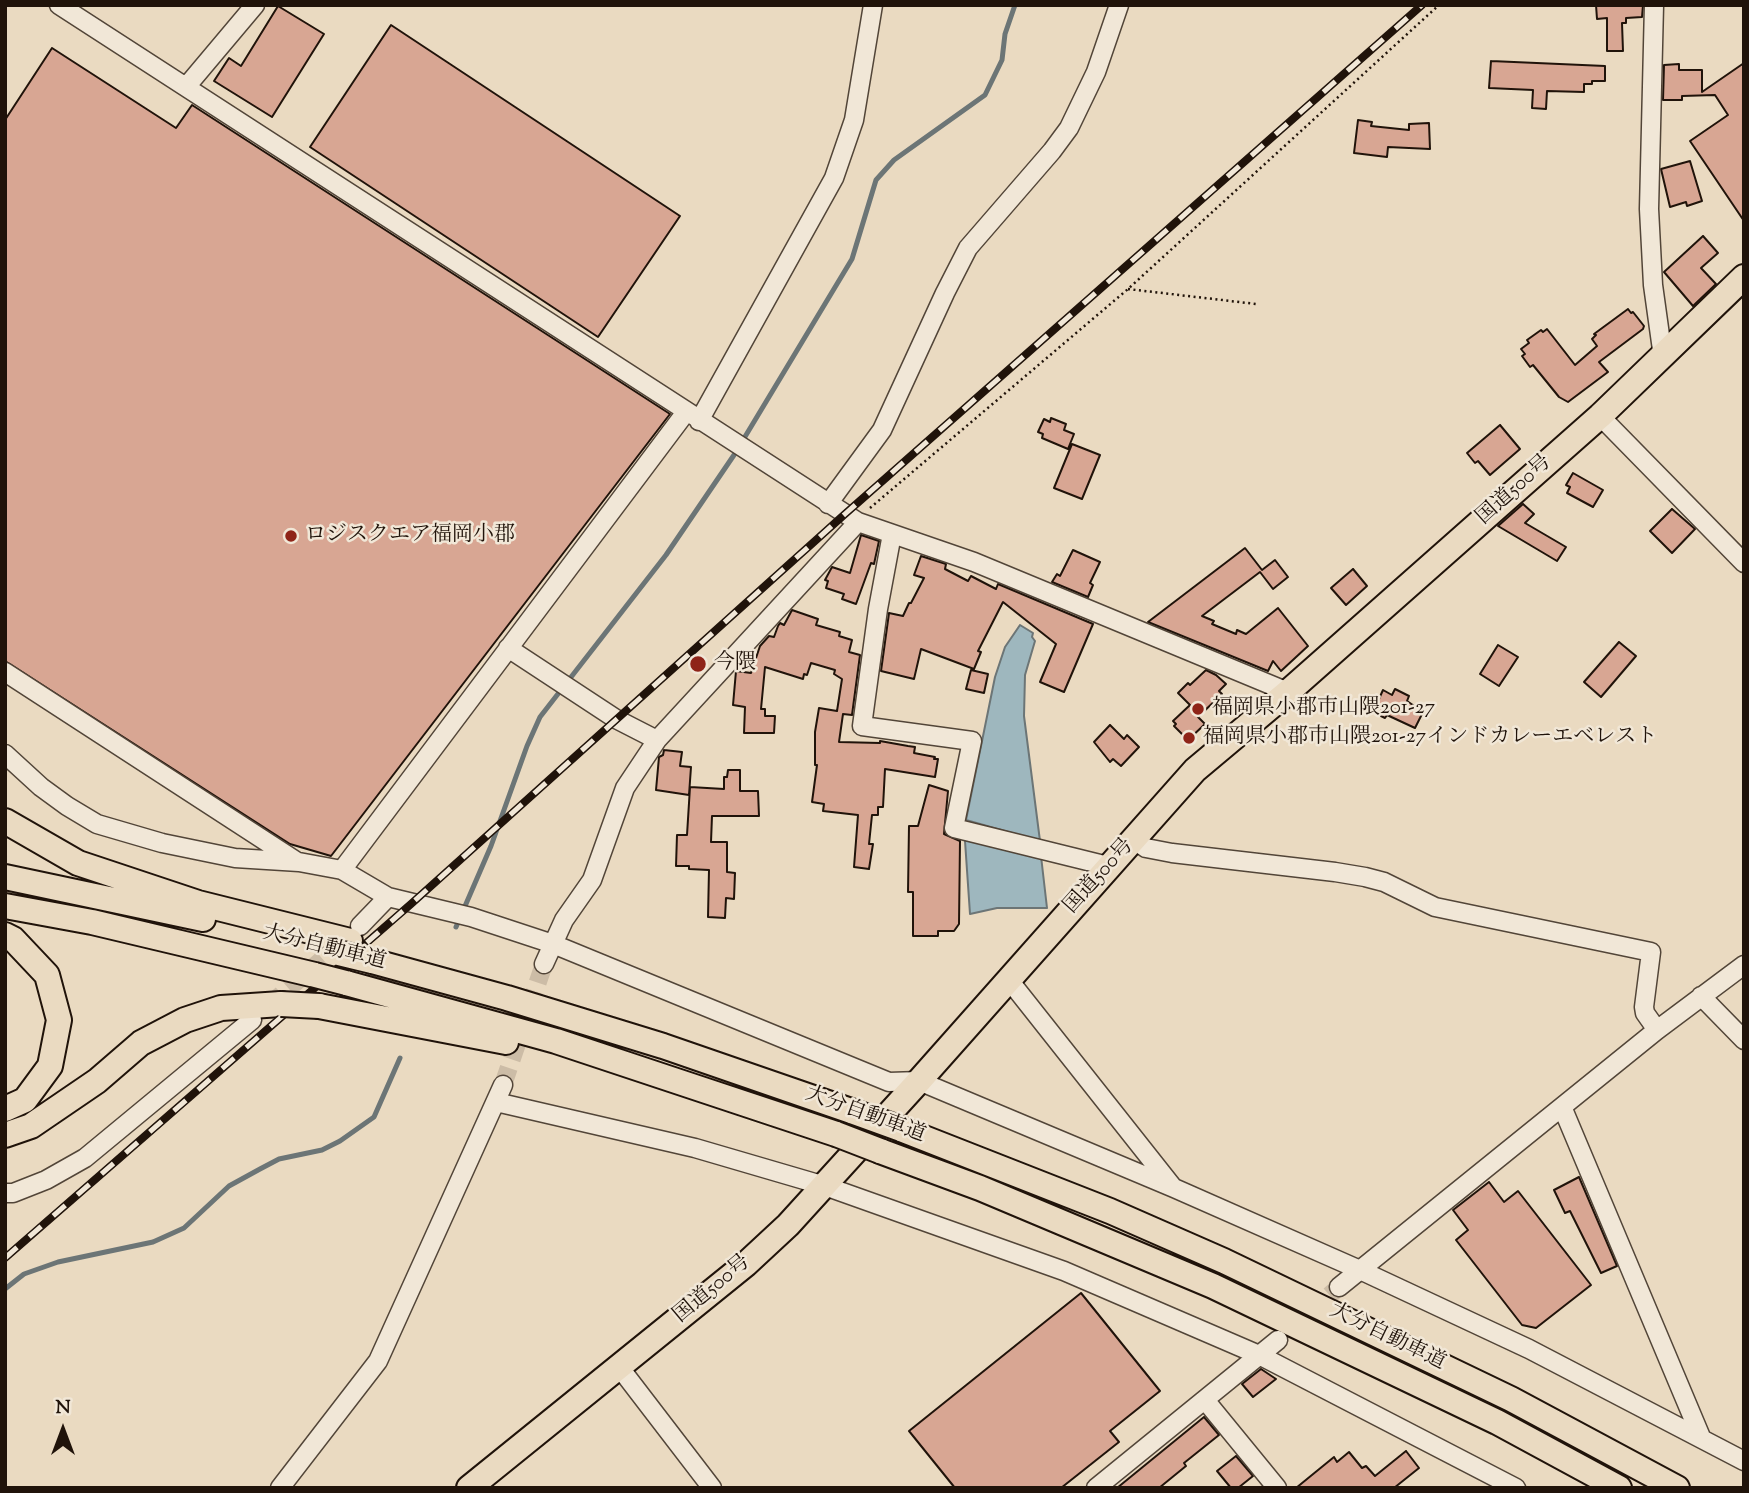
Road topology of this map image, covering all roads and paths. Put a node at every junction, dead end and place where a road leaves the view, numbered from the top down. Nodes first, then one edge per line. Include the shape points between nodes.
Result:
1 (59, 5) edge
2 (254, 5) edge
3 (873, 5) edge
4 (1119, 5) edge
5 (1439, 5) edge
6 (1654, 5) edge
7 (186, 87) junction
8 (1744, 277) edge
9 (1128, 289) junction
10 (1256, 303) dead end
11 (1663, 357) junction
12 (1600, 416) junction
13 (692, 417) junction
14 (828, 504) junction
15 (858, 522) junction
16 (892, 534) junction
17 (1744, 563) edge
18 (509, 648) junction
19 (5, 672) edge
20 (1288, 692) junction
21 (657, 740) junction
22 (5, 754) edge
23 (5, 821) edge
24 (1133, 839) junction
25 (299, 862) junction
26 (1108, 866) junction
27 (342, 870) junction
28 (5, 877) edge
29 (388, 897) junction
30 (5, 906) edge
31 (5, 935) edge
32 (350, 940) junction
33 (553, 944) junction
34 (544, 964) tunnel mouth
35 (1744, 965) edge
36 (1009, 980) junction
37 (1701, 996) junction
38 (252, 1020) tunnel mouth
39 (1657, 1030) junction
40 (1744, 1040) edge
41 (919, 1081) junction
42 (503, 1085) tunnel mouth
43 (496, 1102) junction
44 (5, 1109) edge
45 (1563, 1109) junction
46 (768, 1111) junction
47 (5, 1135) edge
48 (825, 1186) junction
49 (1174, 1188) junction
50 (5, 1193) edge
51 (1360, 1270) junction
52 (1339, 1287) tunnel mouth
53 (1278, 1340) tunnel mouth
54 (1259, 1355) junction
55 (620, 1368) junction
56 (1205, 1399) junction
57 (1701, 1437) junction
58 (1744, 1461) edge
59 (280, 1488) edge
60 (469, 1488) edge
61 (712, 1488) edge
62 (1096, 1488) edge
63 (1277, 1488) edge
64 (1516, 1488) edge
65 (1619, 1488) edge
66 (1677, 1488) edge

1 - 7 street
2 - 7 street
3 - 13 street via 854,120 834,178
4 - 14 street via 1096,72 1069,128 968,248 883,430
5 - 9 path
6 - 11 street via 1649,209
7 - 13 street
8 - 11 highway, 国道500号
9 - 10 path
9 - 15 path
11 - 12 highway, 国道500号
12 - 17 street
12 - 20 highway, 国道500号
13 - 14 street
13 - 18 street
14 - 15 street
15 - 16 street
15 - 21 street
16 - 20 street via 974,562
16 - 26 street via 862,726 972,741 954,828
18 - 21 street via 616,719
18 - 27 street
19 - 25 street
20 - 24 highway, 国道500号 via 1195,770
21 - 33 street via 625,788 592,880
22 - 25 street via 41,787 97,824 235,858
23 - 32 highway via 78,863 198,903
24 - 26 highway, 国道500号
24 - 39 street via 1146,848 1172,853 1365,877 1435,907 1651,952 1644,1007
25 - 27 street
26 - 36 highway, 国道500号
27 - 29 street
28 - 32 highway, 大分自動車道
29 - 32 street
29 - 33 street via 471,917
30 - 46 highway, 大分自動車道, bridge via 92,922 346,983 555,1041
31 - 44 highway via 47,975 59,1020 50,1066 25,1100
32 - 66 highway, 大分自動車道, bridge via 376,955 778,1084 1110,1211 1236,1266 1511,1399
33 - 34 street
33 - 41 street via 889,1082
35 - 37 street
36 - 41 highway, 国道500号
36 - 49 street
37 - 39 street
37 - 40 street
38 - 50 street via 85,1157 46,1180
39 - 45 street
41 - 48 highway, 国道500号
41 - 49 street
42 - 43 street
43 - 48 street via 695,1148
43 - 59 street via 378,1362
45 - 51 street
45 - 57 street
46 - 47 highway, bridge via 532,1047 318,1006 281,1004 221,1008 185,1020 141,1044 31,1126
46 - 65 highway, 大分自動車道, bridge via 992,1193 1213,1286 1497,1422
48 - 54 street via 1064,1271
48 - 55 highway, 国道500号 via 746,1264
49 - 51 street
51 - 52 street
51 - 57 street
53 - 54 street
54 - 56 street
54 - 64 street
55 - 60 highway, 国道500号
55 - 61 street
56 - 62 street
56 - 63 street
57 - 58 street

